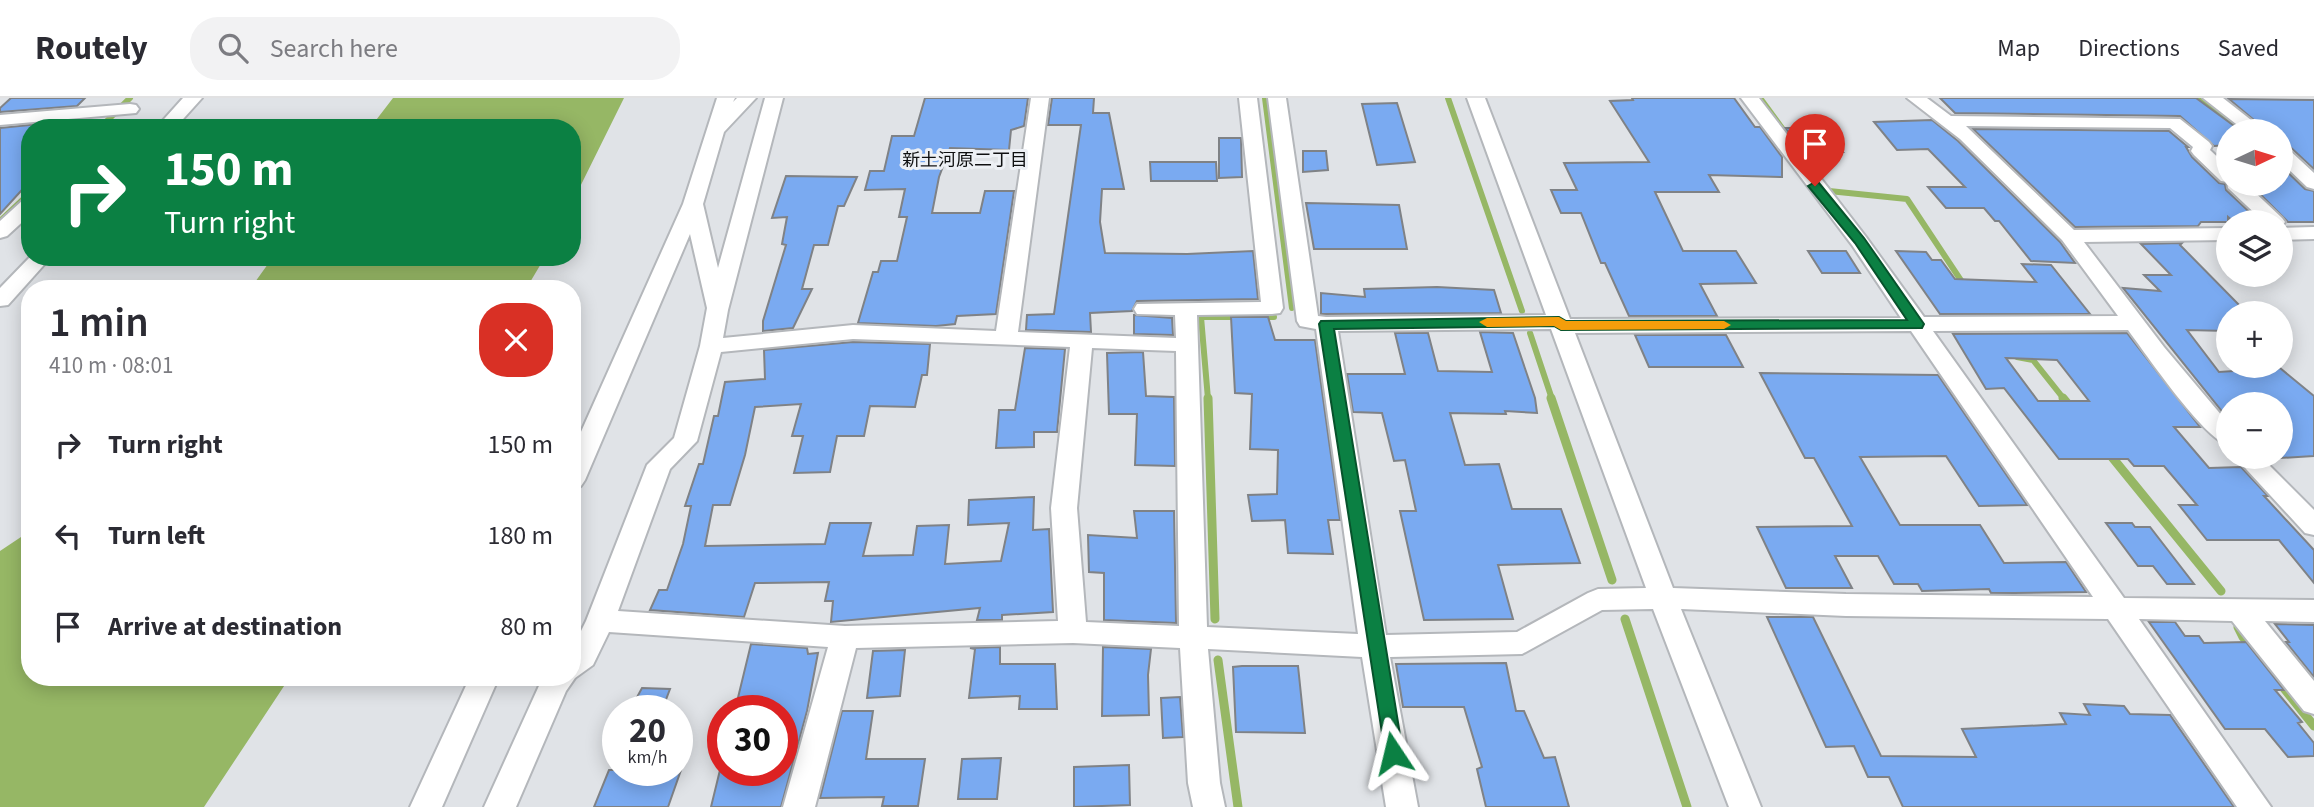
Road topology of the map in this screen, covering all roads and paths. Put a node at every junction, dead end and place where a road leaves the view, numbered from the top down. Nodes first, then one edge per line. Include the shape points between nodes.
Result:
1 (33, 98) edge
2 (193, 98) edge
3 (726, 98) edge
4 (747, 98) edge
5 (774, 98) edge
6 (1040, 98) edge
7 (1248, 98) edge
8 (1277, 98) edge
9 (1476, 98) edge
10 (1750, 98) edge
11 (1916, 98) edge
12 (2212, 98) edge
13 (136, 104) edge
14 (120, 119) edge
15 (173, 119) edge
16 (2240, 119) edge
17 (2, 120) edge
18 (1950, 121) junction
19 (713, 135) junction
20 (2293, 163) edge
21 (2216, 165) edge
22 (2314, 183) edge
23 (2247, 196) edge
24 (693, 204) junction
25 (2262, 210) edge
26 (21, 212) edge
27 (2293, 230) edge
28 (0, 232) edge
29 (2314, 233) edge
30 (2216, 234) edge
31 (2068, 236) junction
32 (32, 266) edge
33 (0, 300) edge
34 (1272, 308) junction
35 (1145, 309) dead end
36 (1186, 309) junction
37 (717, 310) junction
38 (1317, 323) junction
39 (2134, 323) junction
40 (1560, 324) junction
41 (1917, 324) junction
42 (1006, 336) junction
43 (1082, 340) junction
44 (1187, 345) junction
45 (711, 346) junction
46 (2216, 425) edge
47 (581, 459) edge
48 (2259, 469) edge
49 (2314, 526) edge
50 (1663, 598) junction
51 (2116, 608) junction
52 (2239, 609) junction
53 (2314, 611) edge
54 (600, 621) junction
55 (1073, 632) junction
56 (845, 637) junction
57 (1192, 638) junction
58 (1374, 646) junction
59 (581, 659) edge
60 (481, 686) edge
61 (553, 686) edge
62 (2314, 702) edge
63 (426, 807) edge
64 (500, 807) edge
65 (799, 807) edge
66 (1209, 807) edge
67 (1402, 807) edge
68 (1745, 807) edge
69 (2255, 807) edge

1 - 17 street
2 - 15 street
3 - 19 street
4 - 19 street
5 - 37 street
6 - 42 street
7 - 34 street
8 - 38 street
9 - 40 street
10 - 41 street
11 - 18 street
12 - 16 street
13 - 14 street
13 - 17 street
18 - 21 street via 2174,123 2203,146 2200,150
18 - 31 street
19 - 24 street
20 - 22 street
23 - 25 street
24 - 37 street
24 - 47 street
26 - 28 street
27 - 29 street
30 - 31 street
31 - 39 street
32 - 33 street
34 - 36 street
34 - 38 street via 1286,320
35 - 36 street
36 - 44 street
37 - 45 street
38 - 40 street
38 - 58 street
39 - 41 street
39 - 46 street
40 - 41 street
40 - 50 street
41 - 51 street
42 - 43 street
42 - 45 street via 853,332
43 - 44 street
43 - 55 street via 1064,508
44 - 57 street
45 - 54 street via 685,441 659,465
48 - 49 street
50 - 51 street
50 - 58 street via 1598,600 1522,643
50 - 68 street
51 - 52 street
51 - 69 street
52 - 53 street
52 - 62 street
54 - 56 street
54 - 59 street
55 - 56 street
55 - 57 street
56 - 65 street
57 - 58 street
57 - 66 street
58 - 67 street
60 - 63 street
61 - 64 street

